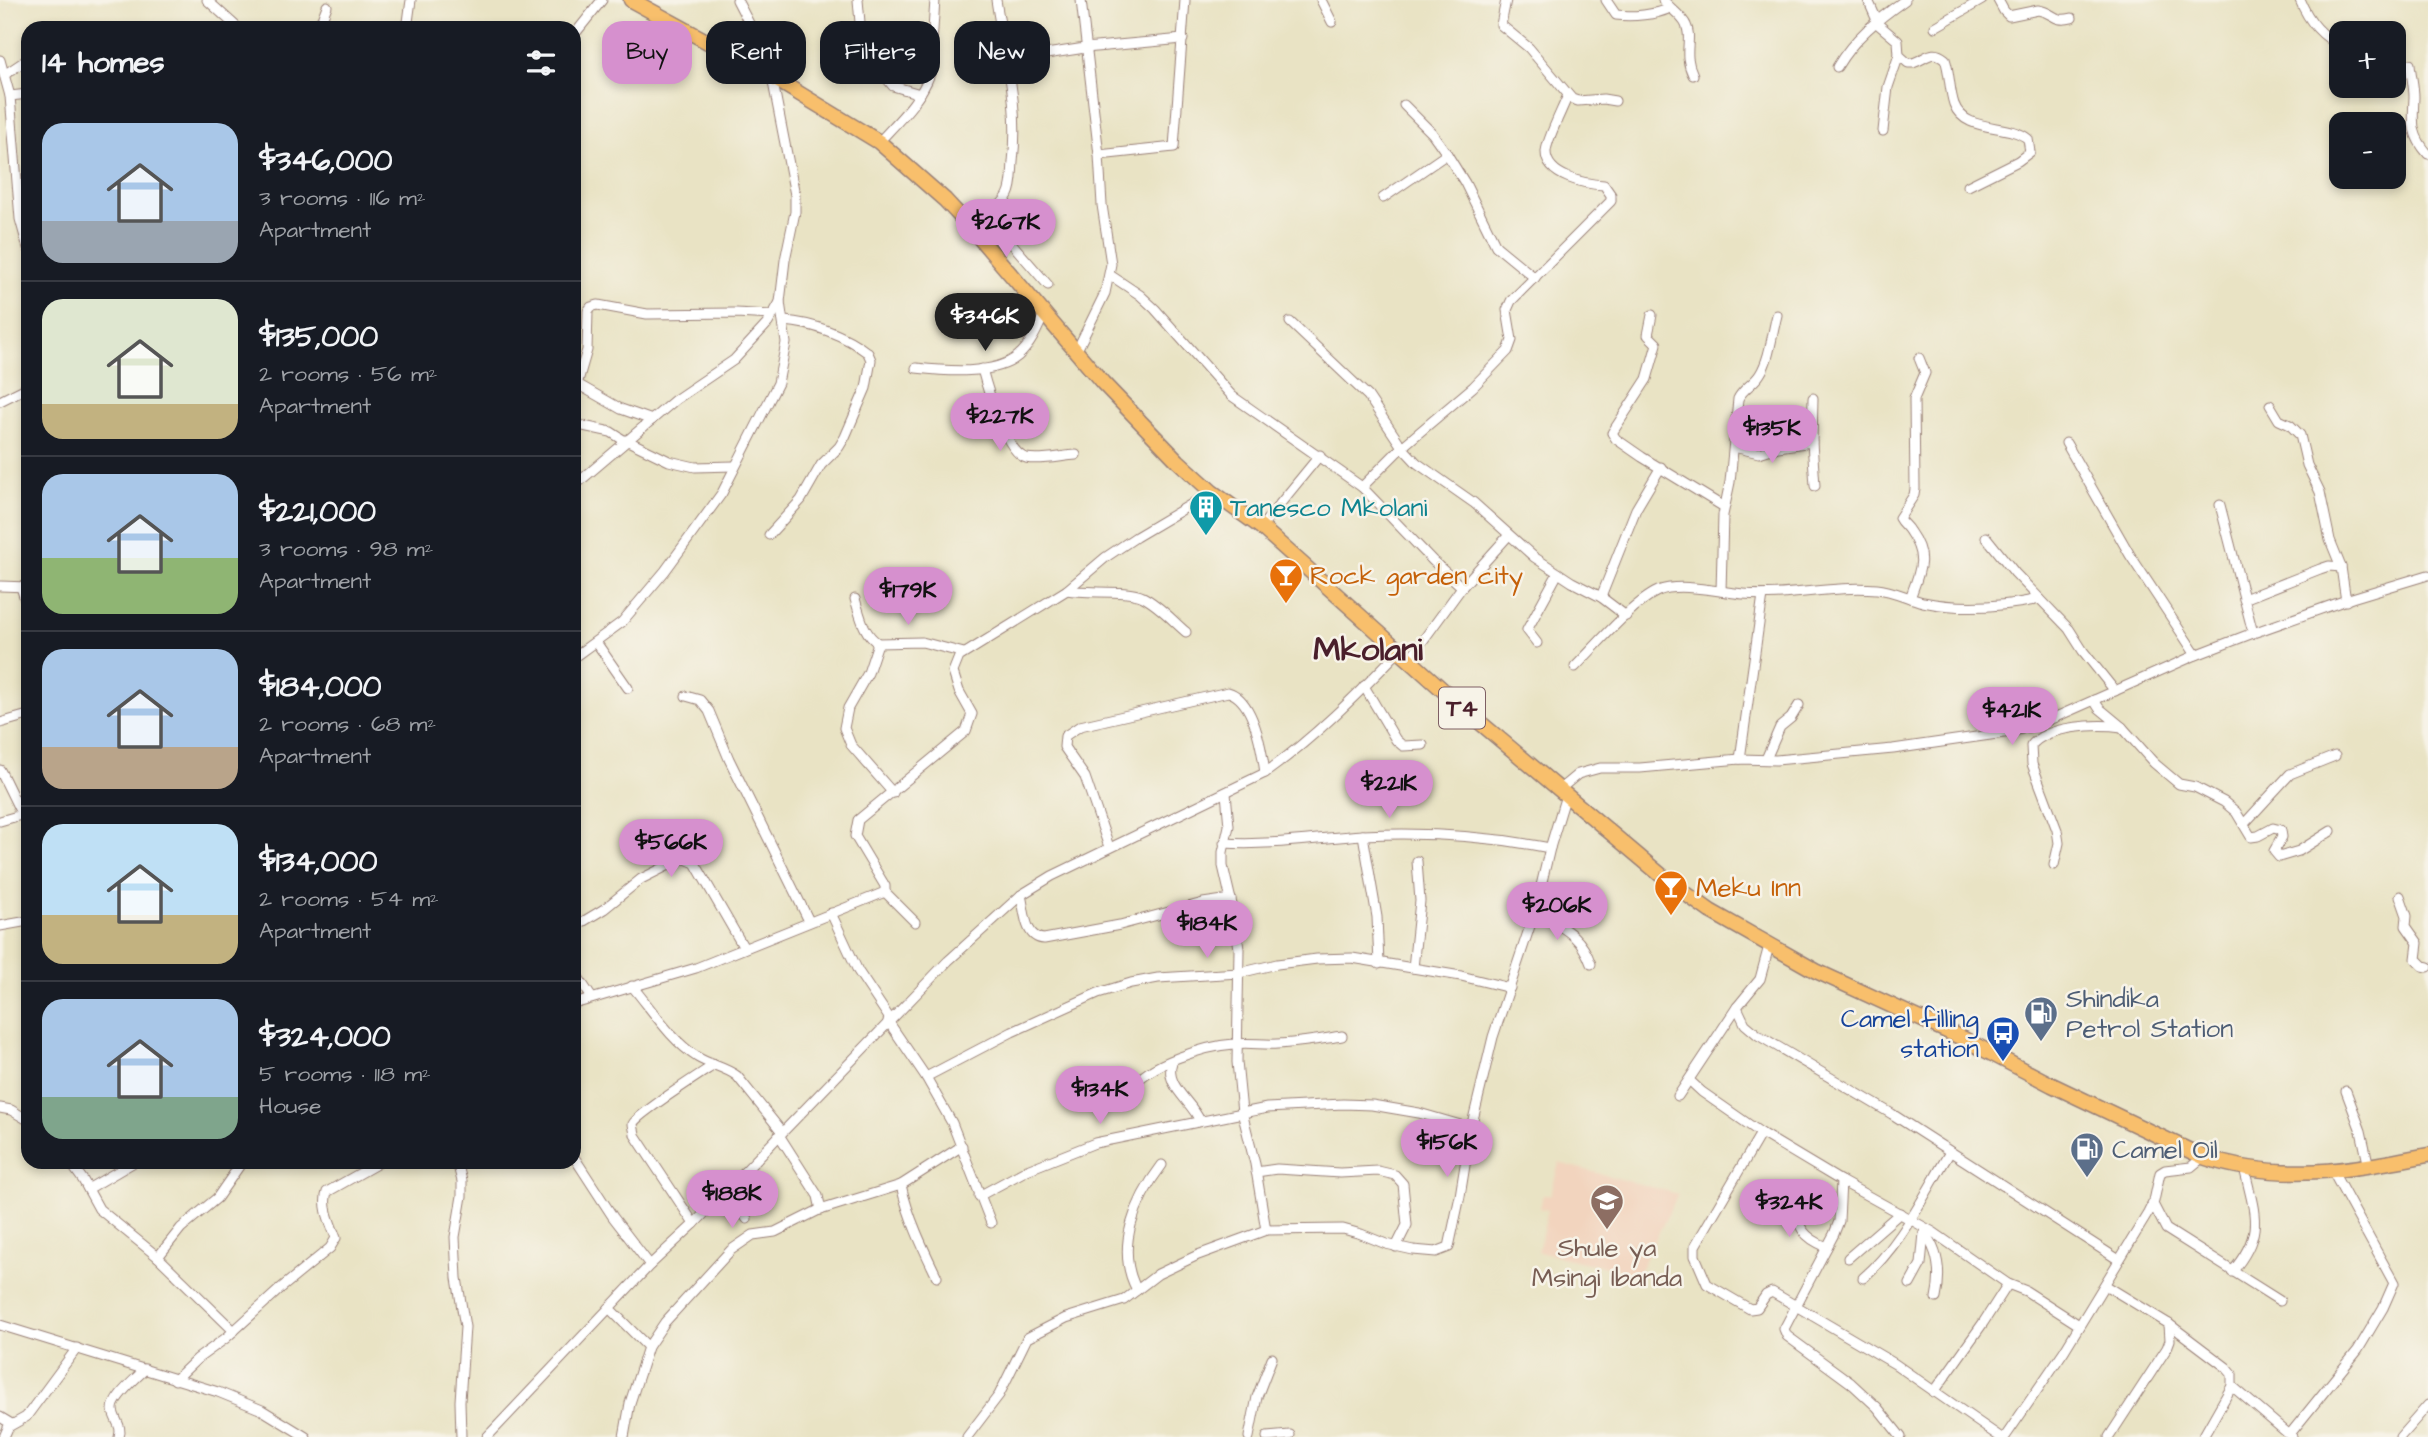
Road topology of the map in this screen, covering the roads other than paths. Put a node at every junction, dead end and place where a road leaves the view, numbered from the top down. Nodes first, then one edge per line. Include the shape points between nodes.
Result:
1 (207, 0) edge
2 (411, 0) edge
3 (602, 0) edge
4 (631, 0) edge
5 (737, 0) edge
6 (858, 0) edge
7 (936, 0) edge
8 (996, 0) edge
9 (1082, 0) edge
10 (1185, 0) edge
11 (1321, 0) edge
12 (1506, 0) edge
13 (1606, 0) edge
14 (1663, 0) edge
15 (1868, 0) edge
16 (1905, 0) edge
17 (1982, 0) edge
18 (1998, 0) edge
19 (2300, 0) edge
20 (327, 6) dead end
21 (1670, 8) junction
22 (2072, 18) dead end
23 (1876, 20) junction
24 (230, 21) edge
25 (320, 21) edge
26 (408, 21) edge
27 (748, 21) edge
28 (1000, 21) edge
29 (1332, 22) dead end
30 (581, 26) edge
31 (1935, 27) dead end
32 (2329, 38) edge
33 (1183, 39) junction
34 (706, 41) edge
35 (1085, 48) junction
36 (1050, 53) edge
37 (1899, 55) junction
38 (0, 60) edge
39 (2410, 64) dead end
40 (21, 65) edge
41 (1837, 67) dead end
42 (1693, 75) dead end
43 (3, 79) edge
44 (773, 84) edge
45 (784, 84) edge
46 (1011, 84) edge
47 (920, 94) junction
48 (21, 95) edge
49 (1568, 95) junction
50 (10, 96) junction
51 (1615, 101) dead end
52 (1404, 105) dead end
53 (1883, 131) dead end
54 (879, 142) junction
55 (1447, 154) junction
56 (2428, 154) edge
57 (1098, 155) junction
58 (1968, 186) dead end
59 (1383, 198) dead end
60 (21, 211) edge
61 (992, 211) junction
62 (972, 229) junction
63 (1110, 275) junction
64 (1535, 278) junction
65 (1048, 285) dead end
66 (780, 302) junction
67 (1044, 314) junction
68 (772, 315) junction
69 (1652, 315) dead end
70 (1777, 315) dead end
71 (784, 321) junction
72 (1290, 322) dead end
73 (1076, 352) junction
74 (1919, 358) dead end
75 (916, 368) dead end
76 (982, 369) junction
77 (581, 376) edge
78 (581, 386) edge
79 (21, 390) edge
80 (1813, 398) dead end
81 (0, 401) edge
82 (2270, 405) dead end
83 (652, 420) junction
84 (581, 426) edge
85 (626, 441) junction
86 (1812, 442) junction
87 (2066, 443) dead end
88 (1402, 447) junction
89 (1734, 447) junction
90 (1076, 455) dead end
91 (1320, 455) junction
92 (734, 466) junction
93 (1661, 467) junction
94 (581, 480) edge
95 (1815, 486) dead end
96 (1362, 487) junction
97 (1212, 492) junction
98 (2220, 505) dead end
99 (1724, 507) junction
100 (1261, 527) junction
101 (769, 535) dead end
102 (1508, 535) junction
103 (1986, 537) dead end
104 (2340, 567) junction
105 (1558, 573) junction
106 (2428, 575) edge
107 (0, 586) edge
108 (21, 587) edge
109 (1462, 587) junction
110 (1067, 590) junction
111 (1721, 591) junction
112 (1763, 595) junction
113 (1601, 597) junction
114 (1910, 598) junction
115 (855, 599) dead end
116 (2040, 599) junction
117 (2244, 599) junction
118 (2346, 601) junction
119 (1626, 616) junction
120 (1186, 632) dead end
121 (2253, 633) junction
122 (596, 642) junction
123 (878, 642) junction
124 (1537, 643) dead end
125 (581, 652) edge
126 (964, 653) junction
127 (2196, 655) junction
128 (1403, 656) junction
129 (1576, 667) dead end
130 (1364, 687) junction
131 (628, 688) dead end
132 (2115, 691) junction
133 (686, 696) dead end
134 (2094, 700) junction
135 (1799, 705) dead end
136 (21, 717) edge
137 (0, 723) edge
138 (2122, 727) junction
139 (1423, 745) dead end
140 (2335, 756) dead end
141 (1740, 759) junction
142 (1766, 759) junction
143 (0, 770) edge
144 (1265, 773) junction
145 (1563, 792) junction
146 (893, 793) junction
147 (1226, 793) junction
148 (21, 807) edge
149 (21, 815) edge
150 (0, 821) edge
151 (2244, 824) junction
152 (2331, 831) dead end
153 (1363, 835) junction
154 (1224, 843) junction
155 (1109, 847) junction
156 (1550, 848) junction
157 (1417, 861) dead end
158 (2054, 865) dead end
159 (886, 892) junction
160 (1021, 895) junction
161 (2400, 896) dead end
162 (1231, 899) junction
163 (1535, 911) junction
164 (831, 913) junction
165 (809, 921) junction
166 (21, 922) edge
167 (915, 922) dead end
168 (581, 924) edge
169 (0, 926) edge
170 (1769, 946) junction
171 (744, 948) junction
172 (1379, 964) junction
173 (1591, 964) dead end
174 (2428, 967) edge
175 (1413, 968) junction
176 (1239, 973) junction
177 (581, 982) edge
178 (632, 986) junction
179 (1510, 988) junction
180 (592, 998) junction
181 (581, 1002) edge
182 (1737, 1007) junction
183 (889, 1020) junction
184 (1342, 1036) dead end
185 (1236, 1043) junction
186 (1172, 1062) junction
187 (714, 1065) junction
188 (926, 1077) junction
189 (1689, 1080) junction
190 (1131, 1089) dead end
191 (2346, 1091) dead end
192 (1678, 1096) dead end
193 (0, 1108) edge
194 (1242, 1112) junction
195 (21, 1116) edge
196 (1200, 1121) junction
197 (1471, 1128) junction
198 (781, 1133) junction
199 (1762, 1133) junction
200 (962, 1146) junction
201 (1950, 1152) junction
202 (2428, 1155) edge
203 (2203, 1157) junction
204 (1162, 1165) dead end
205 (2244, 1167) junction
206 (2369, 1167) junction
207 (581, 1168) edge
208 (75, 1169) edge
209 (122, 1169) edge
210 (237, 1169) edge
211 (368, 1169) edge
212 (459, 1169) edge
213 (1256, 1172) junction
214 (2333, 1172) junction
215 (1841, 1181) junction
216 (901, 1185) junction
217 (88, 1189) junction
218 (726, 1190) junction
219 (979, 1196) junction
220 (1792, 1198) dead end
221 (2153, 1204) junction
222 (821, 1210) junction
223 (1900, 1213) junction
224 (1909, 1218) junction
225 (747, 1219) dead end
226 (991, 1223) dead end
227 (694, 1224) junction
228 (1266, 1230) junction
229 (1924, 1230) junction
230 (1396, 1247) junction
231 (1827, 1247) junction
232 (158, 1257) junction
233 (1848, 1258) dead end
234 (2119, 1260) junction
235 (650, 1265) junction
236 (2232, 1272) junction
237 (937, 1278) dead end
238 (1863, 1278) dead end
239 (1910, 1284) dead end
240 (2007, 1284) junction
241 (2105, 1285) junction
242 (1137, 1290) junction
243 (1937, 1298) dead end
244 (2280, 1301) dead end
245 (1796, 1306) junction
246 (609, 1308) junction
247 (2169, 1324) junction
248 (0, 1325) edge
249 (2079, 1325) junction
250 (234, 1331) junction
251 (648, 1348) junction
252 (77, 1349) junction
253 (1272, 1359) dead end
254 (145, 1369) junction
255 (175, 1380) junction
256 (2232, 1386) junction
257 (1934, 1392) junction
258 (2428, 1405) edge
259 (0, 1417) edge
260 (10, 1426) junction
261 (1290, 1435) dead end
262 (2291, 1436) edge
263 (4, 1437) edge
264 (119, 1437) edge
265 (306, 1437) edge
266 (461, 1437) edge
267 (486, 1437) edge
268 (624, 1437) edge
269 (967, 1437) edge
270 (1249, 1437) edge
271 (1267, 1437) edge
272 (1901, 1437) edge
273 (2002, 1437) edge
274 (2109, 1437) edge
275 (2203, 1437) edge
276 (2400, 1437) edge

1 - 24 street
2 - 26 street
3 - 30 street
4 - 34 highway, T4
5 - 27 street
6 - 47 street via 867,55 893,86
7 - 47 street via 930,74
8 - 28 street
9 - 35 street
10 - 33 street
11 - 29 street
12 - 49 street via 1501,25 1529,48
13 - 21 street via 1616,15
14 - 21 street
15 - 23 street
16 - 23 street
17 - 31 street
18 - 22 street via 2009,16 2042,10 2056,19
19 - 32 street
20 - 25 street
21 - 42 street via 1688,28 1686,59
23 - 37 street via 1898,40
23 - 41 street
33 - 35 street
33 - 57 street via 1174,147
35 - 36 street
35 - 57 street
37 - 53 street via 1888,87
37 - 58 street via 1908,63 1928,54 1943,57 1955,106 1963,116 2028,139 2029,152 2018,161
38 - 43 street
39 - 56 street via 2412,122
40 - 43 street
43 - 50 street
44 - 66 street via 796,195
45 - 54 highway, T4
46 - 61 street via 1016,113 1009,194
47 - 54 street
48 - 50 street
49 - 51 street via 1578,101
49 - 64 street via 1547,146 1547,158 1566,177 1604,185 1611,201
50 - 60 street
52 - 55 street
54 - 62 highway, T4
55 - 59 street
55 - 64 street via 1496,246
57 - 63 street
61 - 62 street
61 - 65 street via 1013,245
62 - 67 highway, T4
63 - 73 street
63 - 91 street via 1147,302 1232,396
64 - 88 street via 1507,310 1512,340 1508,351
66 - 68 street
66 - 71 street
67 - 73 highway, T4
67 - 76 street via 1019,355
68 - 77 street via 648,314 591,307
68 - 83 street via 734,360
69 - 93 street via 1648,335 1657,344 1651,370 1612,433
70 - 89 street via 1762,371 1739,396
71 - 92 street via 786,343 778,383
71 - 101 street via 832,332 871,360 866,388 845,437 821,465 801,500
72 - 88 street via 1368,396
73 - 97 highway, T4 via 1142,426
74 - 114 street via 1925,373 1914,399 1915,489 1899,518 1911,532 1923,564
75 - 76 street
76 - 90 street via 1000,421 1018,453 1024,458
78 - 83 street via 628,413
79 - 81 street
80 - 86 street
82 - 104 street via 2278,420 2300,435
83 - 85 street
84 - 85 street via 611,432
85 - 92 street via 669,461 695,467
85 - 94 street
86 - 89 street via 1759,453
86 - 95 street
87 - 127 street via 2123,545
88 - 96 street
88 - 102 street
89 - 99 street
91 - 96 street
91 - 100 street
92 - 122 street via 722,493 665,570 622,621
93 - 99 street
93 - 113 street via 1636,509
96 - 109 street
97 - 100 highway, T4
97 - 110 street via 1126,544
98 - 117 street
99 - 111 street
100 - 128 highway, T4
102 - 105 street
102 - 109 street
103 - 116 street
104 - 117 street via 2329,566
104 - 118 street
105 - 113 street
105 - 124 street via 1527,630
106 - 118 street
107 - 108 street
109 - 128 street
110 - 120 street via 1134,594 1154,604
110 - 126 street
111 - 112 street
111 - 119 street via 1665,589
112 - 114 street via 1878,589
112 - 141 street
113 - 119 street
114 - 116 street via 1974,606
115 - 123 street via 866,630
116 - 132 street via 2069,629
117 - 121 street
118 - 121 street
119 - 129 street
121 - 127 street
122 - 125 street
122 - 131 street
123 - 126 street via 922,642
123 - 146 street via 868,673 848,708 844,728 851,745
126 - 146 street via 953,672 971,715 966,730
127 - 132 street
128 - 130 street
128 - 145 highway, T4
130 - 139 street via 1396,740 1403,746
130 - 144 street
132 - 134 street
133 - 165 street via 700,700 709,711
134 - 138 street
134 - 142 street via 2011,732 1893,749
135 - 142 street via 1780,727
136 - 137 street
138 - 151 street via 2179,785 2195,787 2224,802
138 - 158 street via 2071,729 2039,738 2031,746 2032,764 2057,830
140 - 151 street via 2290,774
141 - 142 street
141 - 145 street via 1587,770 1572,777
143 - 148 street
144 - 147 street
144 - 155 street via 1251,716 1240,698 1228,692 1080,726 1065,736 1064,747 1085,777
145 - 156 street
145 - 170 highway, T4 via 1668,881
146 - 159 street via 855,828
147 - 154 street via 1229,826
147 - 155 street
149 - 150 street
151 - 152 street via 2254,838 2273,828 2281,830 2274,851 2279,857
153 - 154 street
153 - 156 street via 1436,834
153 - 172 street via 1377,917
154 - 162 street via 1223,866
155 - 160 street
156 - 163 street
157 - 175 street via 1420,901
159 - 164 street
159 - 167 street
160 - 162 street via 1030,932 1037,939
160 - 183 street
161 - 174 street via 2406,926 2418,943 2416,960
162 - 176 street
163 - 173 street via 1572,933
163 - 179 street
164 - 165 street
164 - 183 street via 858,971
165 - 171 street
166 - 169 street
168 - 171 street via 641,879 683,858 695,863
170 - 182 street via 1760,979
170 - 203 highway, T4
171 - 178 street via 696,968
172 - 175 street
172 - 176 street via 1352,958 1317,959
175 - 179 street
176 - 185 street
176 - 188 street via 1158,978 1098,993
177 - 180 street
178 - 180 street
178 - 187 street via 672,1037
179 - 197 street
180 - 181 street
182 - 189 street
182 - 201 street via 1745,1024 1758,1035
183 - 188 street
183 - 198 street
184 - 185 street via 1277,1044
185 - 186 street
185 - 194 street
186 - 190 street via 1140,1078
186 - 196 street via 1172,1082
187 - 198 street via 737,1076
187 - 227 street via 646,1111 633,1125 635,1135
188 - 200 street
189 - 192 street
189 - 199 street
191 - 206 street
193 - 195 street
194 - 196 street
194 - 197 street via 1372,1105
194 - 213 street
196 - 219 street via 1095,1143 1027,1170
197 - 230 street via 1448,1247 1436,1252
198 - 218 street
198 - 222 street via 818,1196
199 - 215 street
199 - 245 street via 1699,1237 1695,1256 1707,1284 1750,1309 1758,1308 1769,1293
200 - 216 street
200 - 219 street
201 - 224 street
201 - 234 street
202 - 206 highway, T4
203 - 205 highway, T4
203 - 221 street via 2191,1167 2160,1173
204 - 242 street via 1148,1184 1129,1233 1129,1269
205 - 214 highway, T4 via 2276,1173
205 - 236 street via 2255,1230 2252,1244
206 - 214 highway, T4
207 - 235 street
208 - 217 street
209 - 217 street
210 - 232 street via 217,1198 181,1228
211 - 250 street via 327,1192 334,1244
212 - 266 street via 462,1196 455,1237 465,1326
213 - 228 street
213 - 230 street via 1378,1171 1395,1175 1403,1184 1407,1225
214 - 262 street via 2394,1283 2358,1350
215 - 223 street
215 - 231 street via 1839,1221
216 - 222 street
216 - 237 street
217 - 232 street via 99,1209
218 - 225 street
218 - 227 street
219 - 226 street
220 - 231 street via 1803,1233
221 - 234 street
221 - 236 street via 2166,1229
222 - 251 street via 775,1232 753,1235 730,1250 665,1322
223 - 224 street
223 - 233 street
224 - 229 street
224 - 238 street via 1891,1250
227 - 235 street
228 - 230 street via 1343,1229
228 - 242 street via 1181,1263
229 - 239 street via 1921,1264
229 - 240 street
229 - 243 street via 1939,1260
231 - 245 street
232 - 250 street
234 - 241 street
235 - 246 street
236 - 244 street
240 - 249 street
240 - 257 street
241 - 247 street
241 - 249 street
242 - 269 street via 1124,1300 1066,1318 1027,1338 999,1395
245 - 257 street
245 - 272 street via 1784,1329 1787,1336 1851,1383
246 - 251 street
246 - 267 street
247 - 256 street via 2226,1367 2232,1374
247 - 274 street via 2167,1348
248 - 252 street
249 - 273 street
250 - 255 street
251 - 268 street
252 - 254 street
252 - 260 street via 26,1417
253 - 270 street via 1257,1397
254 - 255 street
254 - 264 street via 115,1400
255 - 265 street via 262,1410
256 - 262 street
256 - 275 street
257 - 273 street
258 - 276 street
259 - 260 street
260 - 263 street
261 - 271 street

